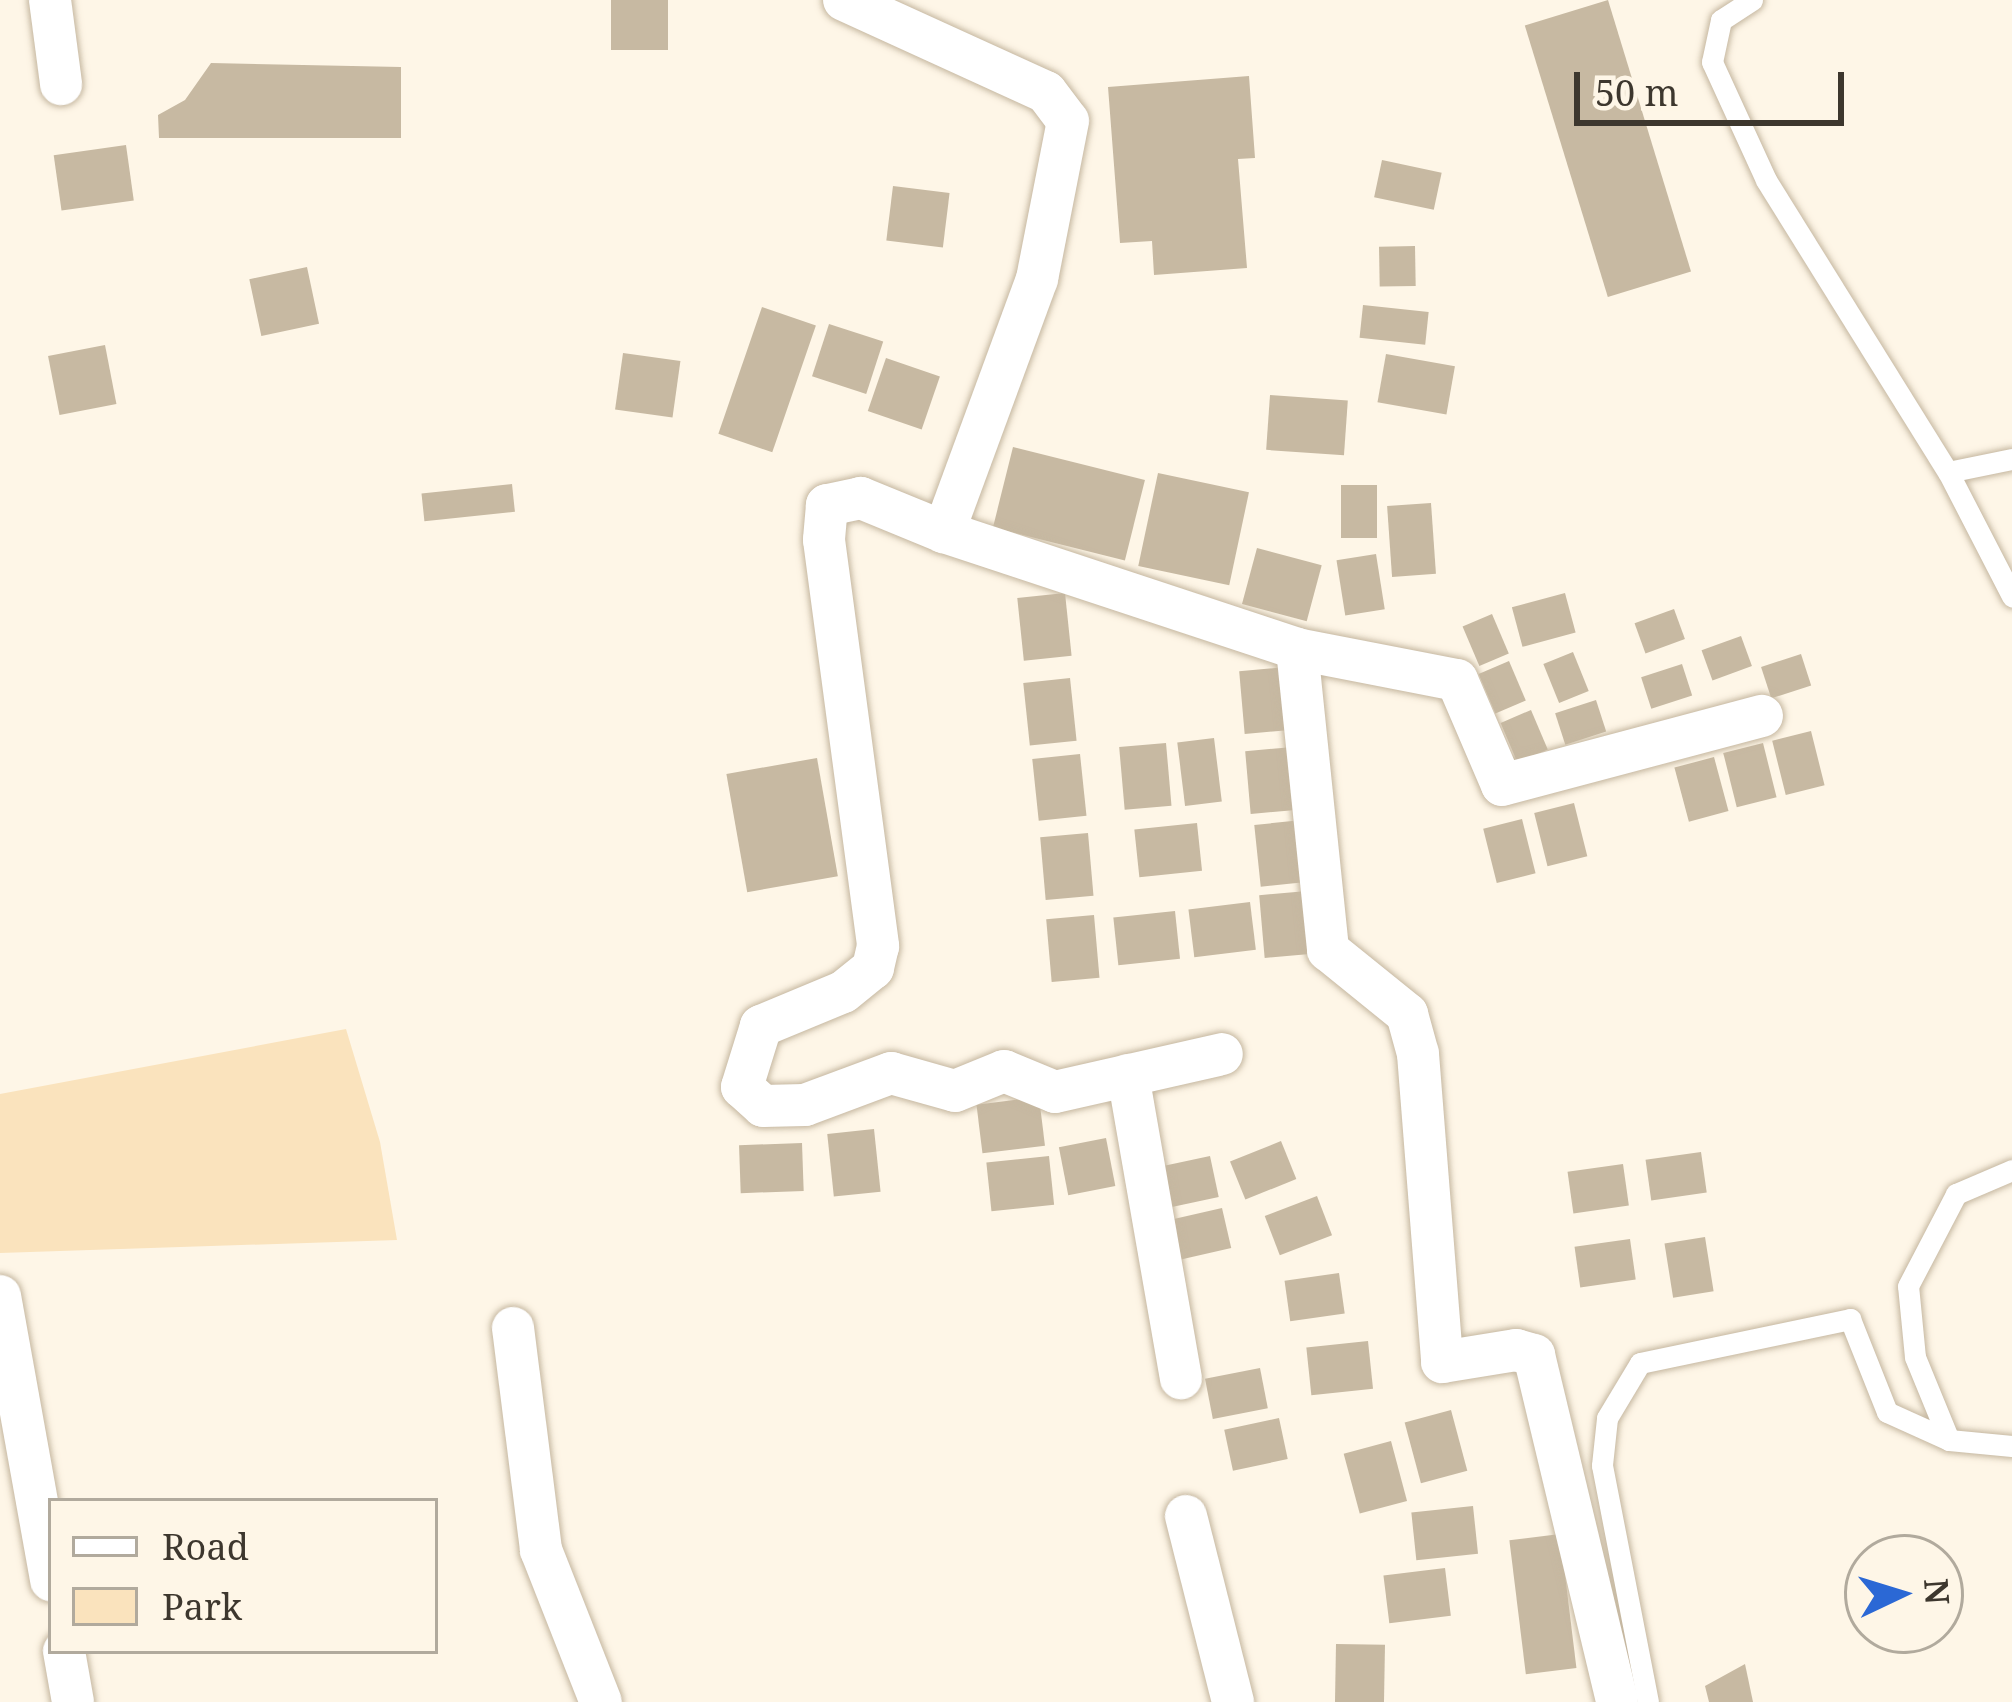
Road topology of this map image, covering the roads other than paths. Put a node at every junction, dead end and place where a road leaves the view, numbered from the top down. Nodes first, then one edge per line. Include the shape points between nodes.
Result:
1 (50, 0) edge
2 (844, 0) edge
3 (1752, 0) edge
4 (61, 84) dead end
5 (2012, 459) edge
6 (1948, 472) junction
7 (944, 532) junction
8 (2012, 596) edge
9 (1297, 649) junction
10 (1762, 716) dead end
11 (1222, 1054) dead end
12 (1128, 1075) junction
13 (2012, 1170) edge
14 (0, 1296) edge
15 (513, 1328) dead end
16 (1181, 1378) dead end
17 (1949, 1441) junction
18 (2012, 1446) edge
19 (1186, 1516) dead end
20 (48, 1563) edge
21 (65, 1654) edge
22 (73, 1702) edge
23 (601, 1702) edge
24 (1233, 1702) edge
25 (1617, 1702) edge
26 (1648, 1702) edge

1 - 4 street
2 - 7 street via 1046,92 1068,121 1037,279
3 - 6 lane via 1720,20 1712,62 1766,180
5 - 6 lane
6 - 8 lane
7 - 9 street
7 - 12 street via 861,498 827,505 824,540 878,946 873,968 843,992 760,1027 742,1087 763,1106 805,1105 891,1073 955,1091 1004,1071 1055,1092
9 - 10 street via 1457,680 1502,785
9 - 25 street via 1328,950 1407,1014 1418,1054 1442,1362 1516,1350 1534,1355
11 - 12 street
12 - 16 street
13 - 17 lane via 1956,1193 1907,1286 1915,1357
14 - 20 street
15 - 23 street via 541,1550
17 - 18 lane
17 - 26 lane via 1887,1412 1850,1319 1640,1364 1607,1418 1602,1466
19 - 24 street
21 - 22 street

